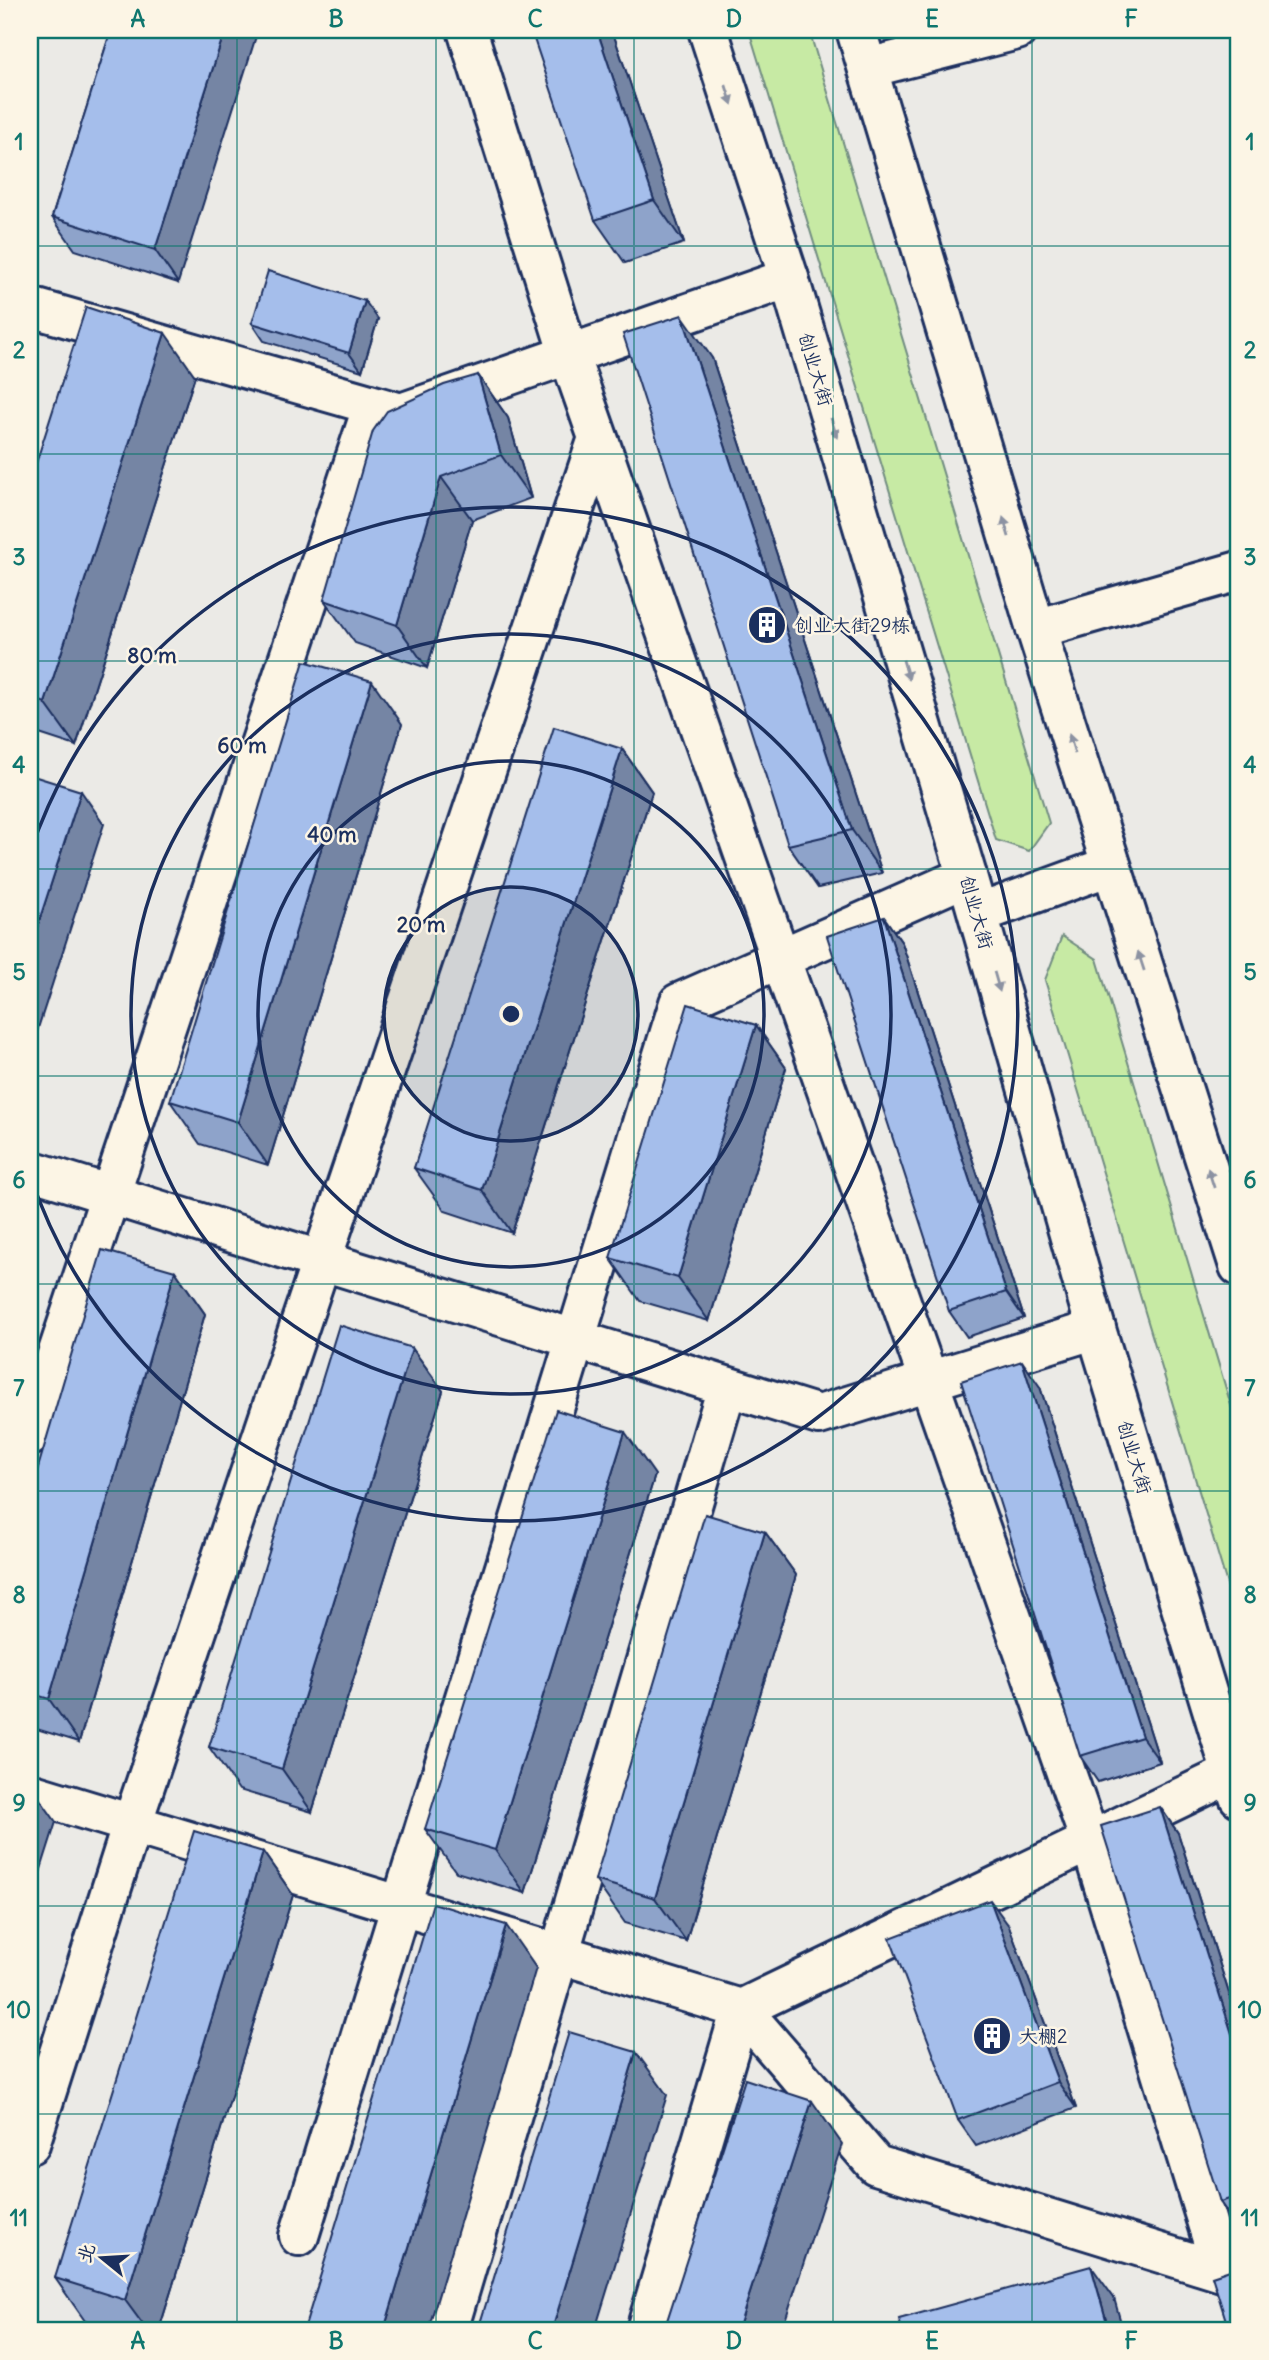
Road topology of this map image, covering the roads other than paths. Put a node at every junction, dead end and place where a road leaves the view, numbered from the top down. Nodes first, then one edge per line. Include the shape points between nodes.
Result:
1 (467, 30) edge
2 (708, 30) edge
3 (856, 30) edge
4 (1017, 30) edge
5 (869, 68) junction
6 (789, 278) junction
7 (30, 307) edge
8 (569, 355) junction
9 (373, 405) junction
10 (598, 438) junction
11 (1239, 571) edge
12 (1036, 629) junction
13 (1110, 866) junction
14 (967, 876) junction
15 (978, 914) junction
16 (781, 958) junction
17 (30, 1170) edge
18 (110, 1195) junction
19 (321, 1261) junction
20 (1239, 1266) edge
21 (1096, 1329) junction
22 (575, 1339) junction
23 (929, 1381) junction
24 (727, 1387) junction
25 (30, 1436) edge
26 (1235, 1785) edge
27 (30, 1793) edge
28 (132, 1824) junction
29 (1090, 1841) junction
30 (401, 1906) junction
31 (559, 1953) junction
32 (741, 2009) junction
33 (30, 2144) edge
34 (299, 2236) dead end
35 (1231, 2269) edge
36 (448, 2330) edge
37 (646, 2330) edge

1 - 8 street
2 -> 6 street, 创业大街
3 - 5 street
4 - 5 street
12 -> 5 street
6 - 8 street
6 -> 14 street, 创业大街
7 - 9 street
8 - 9 street via 401,414
8 - 10 street
9 - 18 street
10 - 16 street
10 - 19 street
11 - 12 street
13 -> 12 street
13 - 15 street
20 -> 13 street
14 - 15 street, 创业大街
14 - 16 street
15 -> 21 street, 创业大街
16 - 22 street via 679,1003
16 - 23 street
17 - 18 street
18 - 19 street
18 - 25 street
19 - 22 street
19 - 28 street
21 - 23 street
21 - 26 street, 创业大街
22 - 24 street
22 - 30 street
23 - 24 street via 819,1415
23 - 29 street
24 - 31 street
26 - 29 street
27 - 28 street
28 - 30 street
28 - 33 street
29 - 32 street
29 - 35 street
30 - 31 street
30 - 34 street
31 - 32 street
31 - 36 street
32 - 35 street via 876,2165
32 - 37 street

